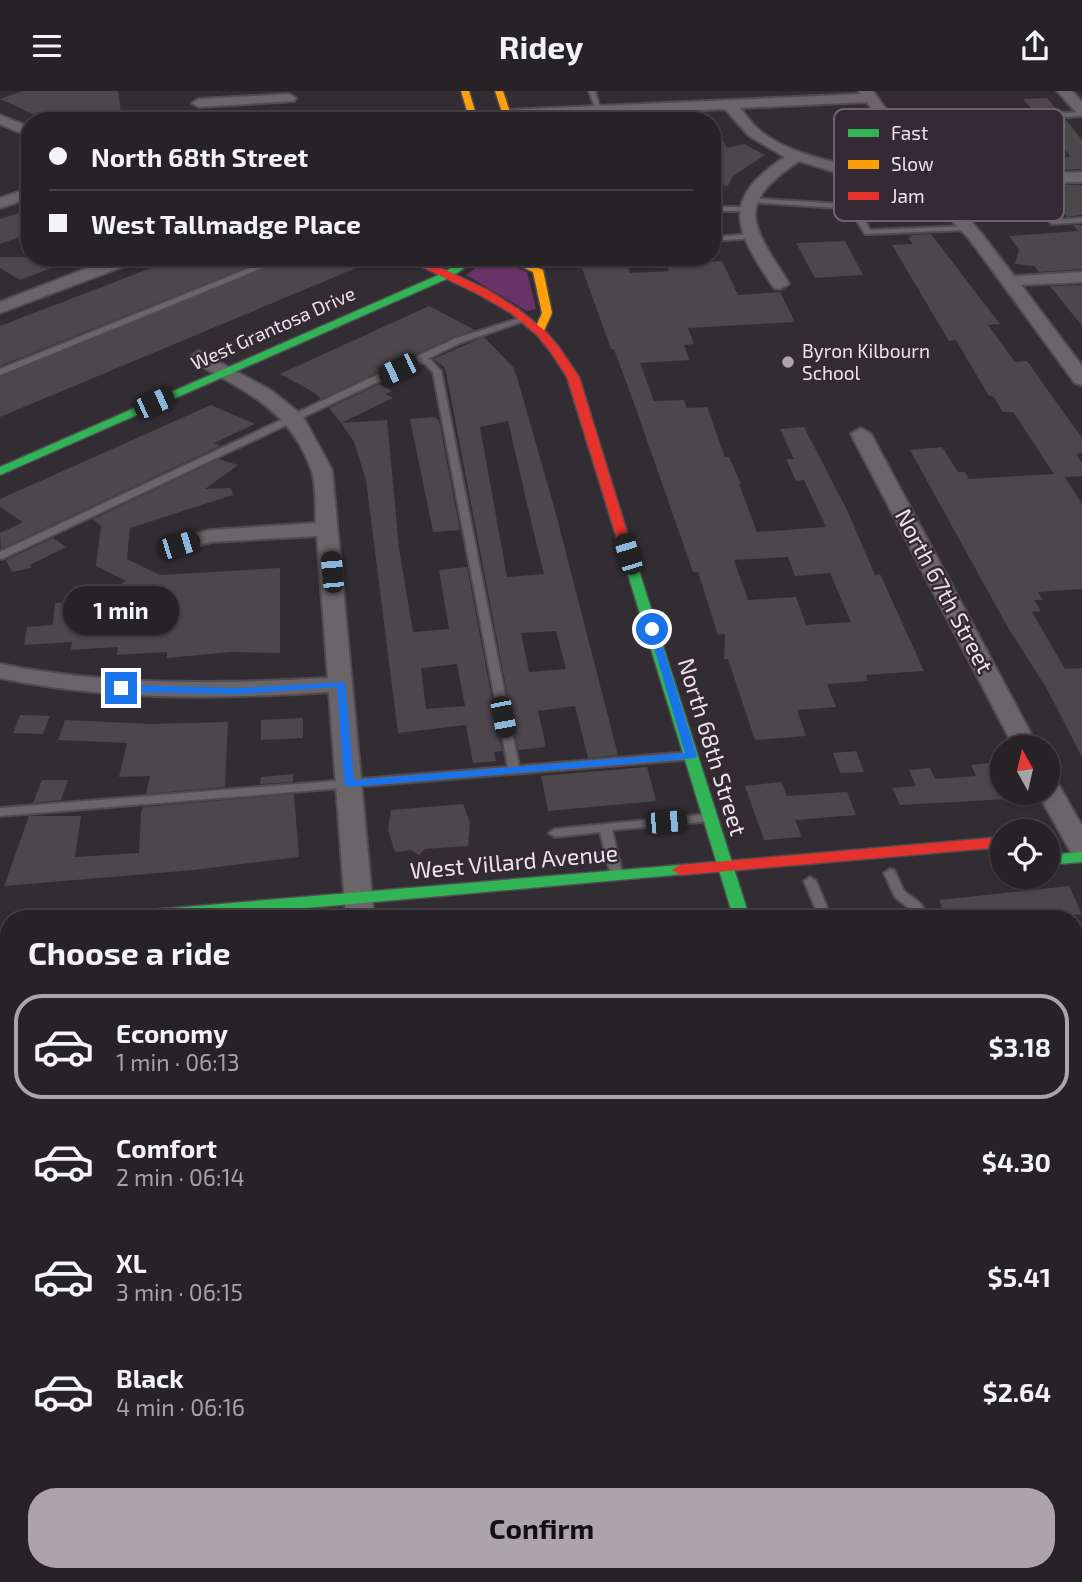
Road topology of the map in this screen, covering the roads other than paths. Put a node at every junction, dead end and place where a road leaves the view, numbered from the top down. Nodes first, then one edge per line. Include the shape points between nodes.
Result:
1 (465, 91) edge
2 (499, 91) edge
3 (592, 91) edge
4 (1064, 91) edge
5 (868, 95) edge
6 (289, 101) edge
7 (199, 103) dead end
8 (729, 104) junction
9 (599, 110) junction
10 (471, 112) edge
11 (506, 112) edge
12 (573, 112) edge
13 (1082, 112) edge
14 (1064, 113) edge
15 (0, 119) edge
16 (21, 129) edge
17 (799, 156) junction
18 (834, 165) edge
19 (1082, 177) edge
20 (1064, 178) edge
21 (21, 196) edge
22 (0, 203) edge
23 (747, 204) junction
24 (834, 206) edge
25 (721, 208) edge
26 (1082, 220) edge
27 (861, 221) edge
28 (961, 221) edge
29 (1054, 221) edge
30 (968, 228) junction
31 (752, 236) junction
32 (721, 238) edge
33 (109, 266) edge
34 (263, 266) edge
35 (425, 266) edge
36 (461, 266) edge
37 (531, 266) edge
38 (447, 275) junction
39 (1082, 277) edge
40 (1009, 281) junction
41 (780, 284) dead end
42 (0, 308) edge
43 (523, 320) junction
44 (539, 331) junction
45 (197, 358) dead end
46 (420, 359) junction
47 (0, 372) edge
48 (225, 372) junction
49 (1082, 379) edge
50 (295, 419) junction
51 (861, 434) dead end
52 (0, 471) edge
53 (328, 529) junction
54 (179, 545) dead end
55 (0, 556) edge
56 (0, 671) edge
57 (341, 684) junction
58 (1021, 735) edge
59 (691, 756) junction
60 (514, 771) junction
61 (349, 784) junction
62 (1057, 805) edge
63 (0, 812) edge
64 (711, 818) junction
65 (606, 827) junction
66 (555, 833) dead end
67 (990, 843) edge
68 (1076, 843) edge
69 (1060, 853) edge
70 (726, 867) junction
71 (890, 873) dead end
72 (617, 876) junction
73 (811, 881) dead end
74 (753, 885) dead end
75 (726, 887) junction
76 (360, 910) edge
77 (387, 910) edge
78 (738, 910) edge
79 (822, 910) edge
80 (918, 910) edge

1 - 10 street
2 - 11 street
3 - 9 lane
4 - 13 street
5 - 8 street
6 - 7 street
8 - 9 street
8 - 17 street via 752,132
9 - 12 street
13 - 14 lane
15 - 16 street
17 - 18 street
17 - 23 street via 771,171
19 - 20 street
21 - 22 street
23 - 24 lane
23 - 25 lane
23 - 31 street
26 - 29 lane
27 - 30 lane via 868,232
28 - 30 street
30 - 40 street
31 - 32 lane
31 - 41 street
33 - 42 street
34 - 47 lane
35 - 38 street, North 68th Street
36 - 38 street
37 - 44 street via 538,270 547,313
38 - 43 street, North 68th Street
38 - 48 street, West Grantosa Drive
39 - 40 street
40 - 49 street
43 - 44 street, North 68th Street
43 - 46 lane via 457,341
44 - 59 street, North 68th Street via 573,377
45 - 48 street
46 - 50 lane
46 - 60 lane via 437,372
48 - 50 street
48 - 52 street, West Grantosa Drive
50 - 53 street via 322,470
50 - 55 lane
51 - 58 street, North 67th Street
53 - 54 street via 210,536
53 - 57 street
56 - 57 street via 121,688 239,691
57 - 61 street
59 - 60 lane
59 - 64 street, North 68th Street
60 - 61 lane
61 - 63 lane
61 - 76 street
62 - 68 street
64 - 65 lane
64 - 70 street, North 68th Street
65 - 66 lane
65 - 72 lane
67 - 70 street, West Villard Avenue
68 - 69 street
70 - 72 street, West Villard Avenue
70 - 75 street, North 68th Street
71 - 80 lane via 899,894
72 - 77 street, West Villard Avenue
73 - 79 lane
74 - 75 street
75 - 78 street, North 68th Street

